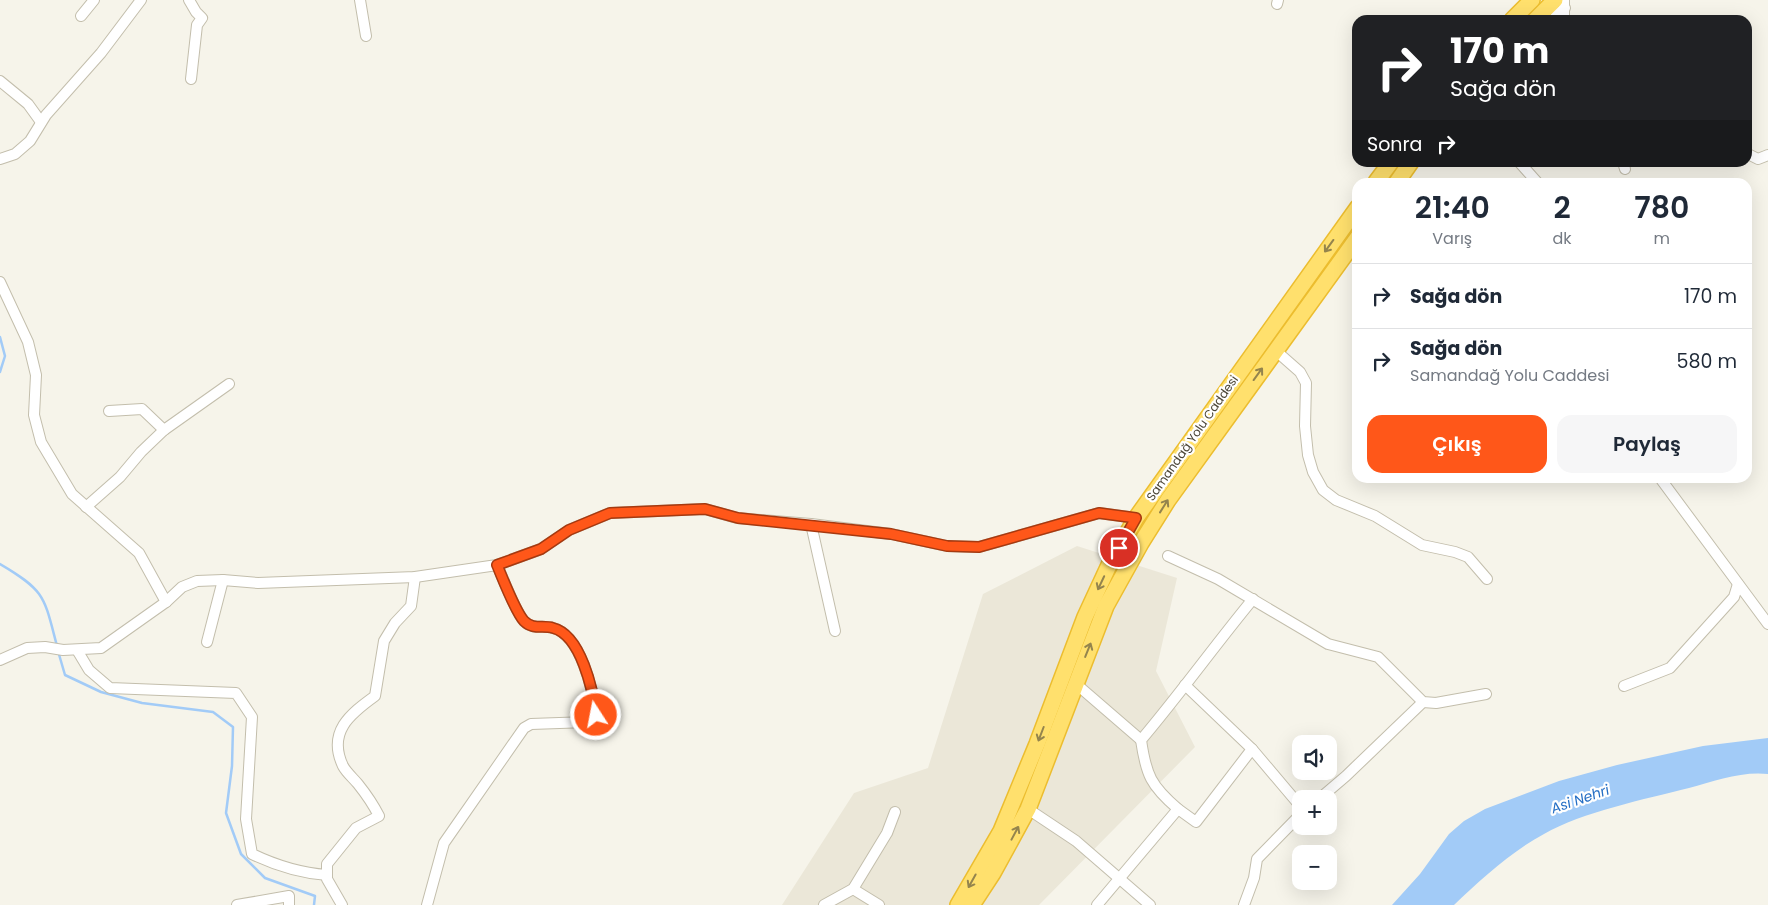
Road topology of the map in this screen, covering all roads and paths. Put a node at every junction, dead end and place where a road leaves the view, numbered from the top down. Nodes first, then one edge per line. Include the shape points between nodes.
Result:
1 (94, 0) edge
2 (141, 0) edge
3 (189, 0) edge
4 (360, 0) edge
5 (1532, 0) edge
6 (1561, 3) edge
7 (1517, 15) edge
8 (1543, 15) edge
9 (1556, 15) edge
10 (81, 16) dead end
11 (366, 36) dead end
12 (191, 79) dead end
13 (0, 81) edge
14 (41, 122) junction
15 (1768, 155) edge
16 (1752, 156) edge
17 (0, 159) edge
18 (1388, 167) edge
19 (1408, 167) edge
20 (1524, 167) edge
21 (1379, 178) edge
22 (1400, 178) edge
23 (1533, 178) edge
24 (1352, 214) edge
25 (1352, 245) edge
26 (0, 282) edge
27 (1275, 350) junction
28 (229, 384) dead end
29 (109, 411) dead end
30 (164, 430) junction
31 (1664, 483) edge
32 (86, 507) junction
33 (1136, 518) junction
34 (811, 524) junction
35 (1168, 556) dead end
36 (497, 565) junction
37 (415, 577) junction
38 (1487, 579) dead end
39 (223, 580) junction
40 (1738, 584) junction
41 (1252, 599) junction
42 (166, 602) junction
43 (1768, 624) edge
44 (836, 631) dead end
45 (207, 642) dead end
46 (77, 650) junction
47 (0, 660) edge
48 (1075, 683) junction
49 (1185, 685) junction
50 (1624, 686) dead end
51 (1486, 694) dead end
52 (1424, 702) junction
53 (1141, 740) junction
54 (1252, 749) junction
55 (1330, 790) edge
56 (1292, 796) edge
57 (1028, 809) junction
58 (1178, 809) junction
59 (895, 812) dead end
60 (1292, 823) edge
61 (327, 875) junction
62 (1118, 878) junction
63 (853, 889) junction
64 (237, 905) edge
65 (289, 905) edge
66 (342, 905) edge
67 (427, 905) edge
68 (824, 905) edge
69 (880, 905) edge
70 (963, 905) edge
71 (1096, 905) edge
72 (1150, 905) edge
73 (1244, 905) edge

1 - 10 street
2 - 14 street via 100,54
3 - 12 street via 202,18 197,26
4 - 11 street
5 - 7 highway
6 - 8 highway
6 - 9 street
13 - 14 street via 28,104
14 - 17 street via 30,141 15,154
15 - 16 street via 1758,160
18 - 21 highway
19 - 22 highway
20 - 23 street
24 -> 33 highway, Samandağ Yolu Caddesi
25 - 27 highway, Samandağ Yolu Caddesi
26 - 32 street via 28,342 36,375 34,416 41,442 72,494
27 - 38 street via 1300,372 1306,383 1308,456 1323,490 1336,500 1375,516 1422,545 1468,557
48 -> 27 highway, Samandağ Yolu Caddesi via 1106,606 1140,543
28 - 30 street
29 - 30 street via 142,410
30 - 32 street via 120,477
31 - 40 street
32 - 42 street via 139,553
33 - 34 street via 1099,513 979,547 947,546 891,534
33 -> 70 highway, Samandağ Yolu Caddesi via 1110,563 1085,617 1001,831
34 - 36 street via 738,518 705,509 610,513 569,530 541,549
34 - 44 street
35 - 41 street
36 - 37 street
36 - 67 street via 524,621 533,627 554,628 579,652 596,715 588,722 531,724 524,728 444,843
37 - 39 street via 258,583
37 - 61 street via 411,606 384,641 375,696 353,711 338,733 343,766 379,816 356,828 327,864
39 - 42 street via 197,581 182,587
39 - 45 street
40 - 43 street
40 - 50 street via 1734,596 1670,668
41 - 49 street
41 - 52 street via 1328,644 1378,657
42 - 46 street via 101,648
46 - 47 street via 27,648
46 - 61 street via 88,670 110,688 236,693 252,717 246,820 252,854 304,874
48 - 53 street
48 - 57 highway, Samandağ Yolu Caddesi
49 - 53 street
49 - 54 street
51 - 52 street via 1436,703
52 - 55 street
53 - 58 street via 1149,776 1159,793
54 - 56 street
54 - 58 street via 1196,822
57 - 62 street via 1076,841
70 -> 57 highway, Samandağ Yolu Caddesi via 993,873
58 - 62 street
59 - 63 street via 887,833
60 - 73 street via 1257,859
61 - 66 street
62 - 71 street
62 - 72 street
63 - 68 street
63 - 69 street
64 - 65 street via 288,896

